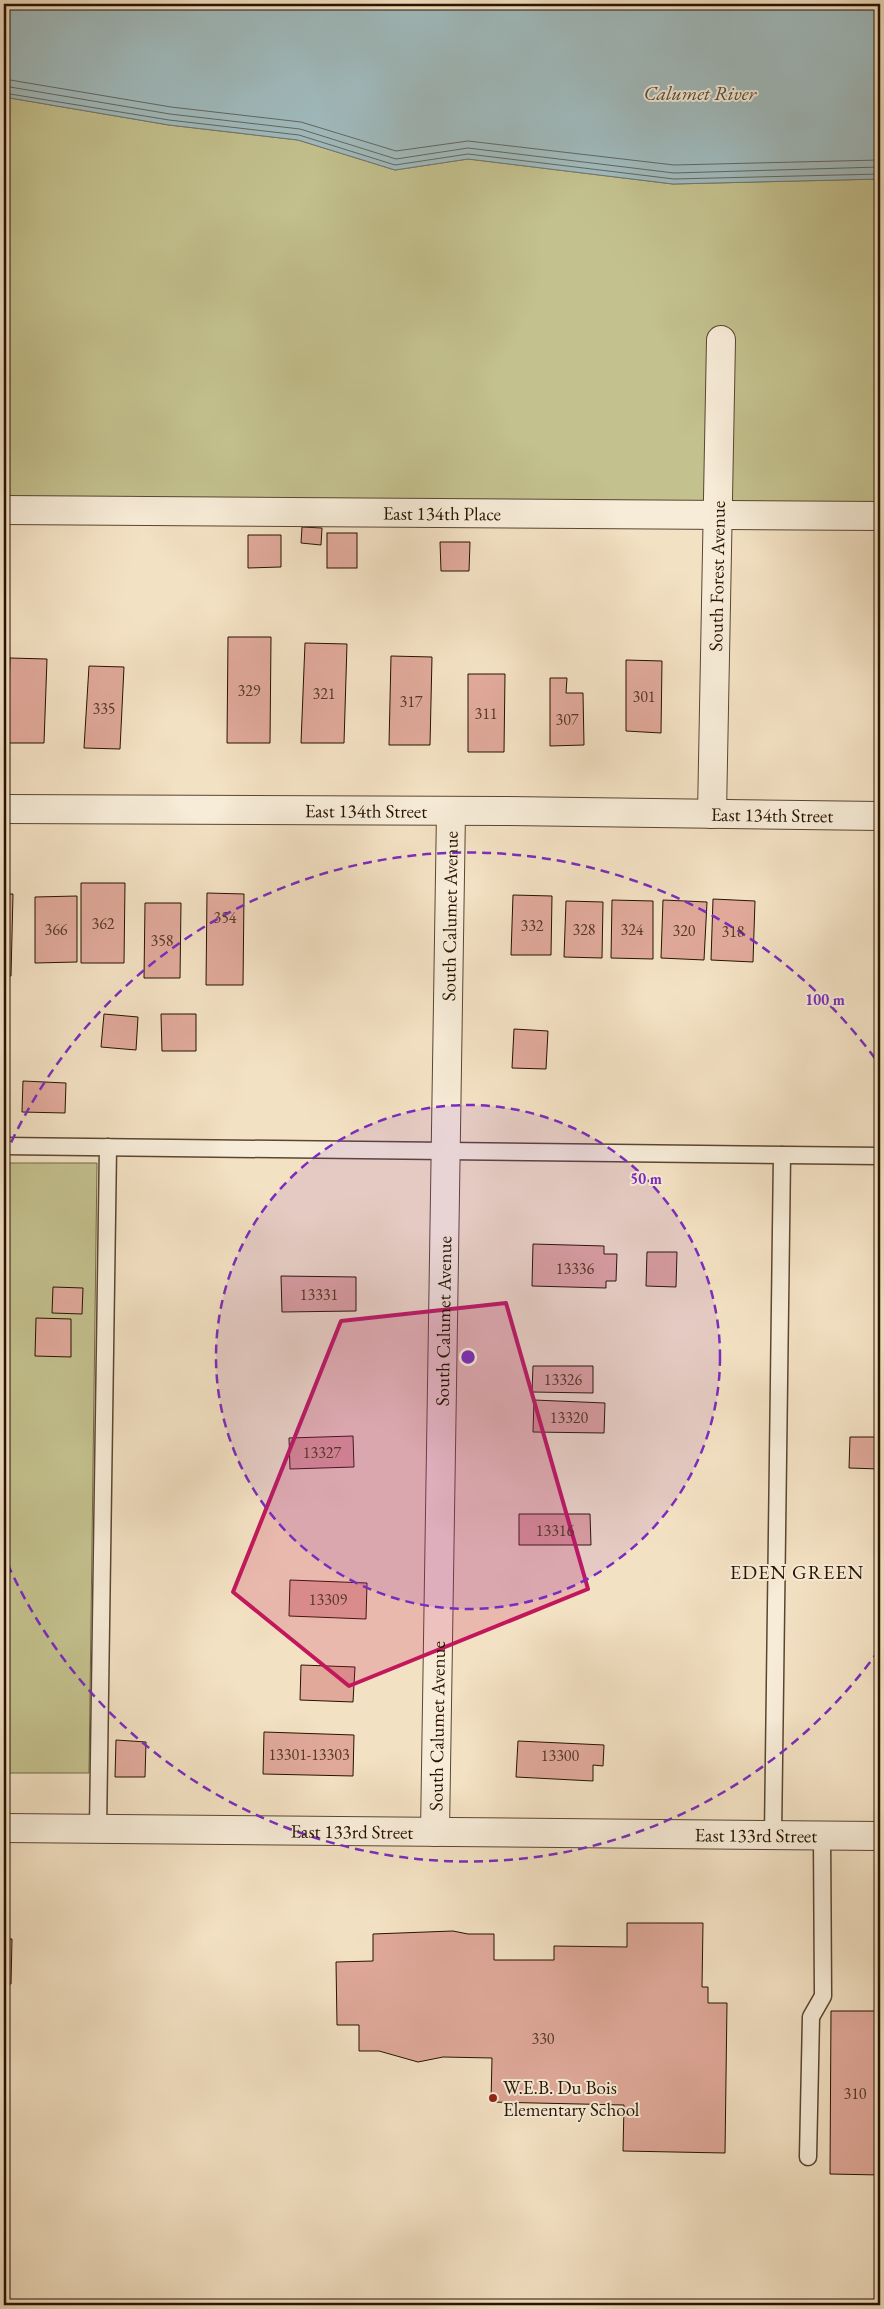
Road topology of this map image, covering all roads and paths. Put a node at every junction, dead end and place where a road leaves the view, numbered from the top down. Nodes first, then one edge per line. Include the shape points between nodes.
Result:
1 (721, 340) dead end
2 (4, 510) edge
3 (718, 515) junction
4 (880, 516) edge
5 (4, 809) edge
6 (450, 811) junction
7 (712, 814) junction
8 (880, 816) edge
9 (4, 1146) edge
10 (108, 1147) junction
11 (445, 1151) junction
12 (782, 1155) junction
13 (880, 1156) edge
14 (4, 1828) edge
15 (98, 1829) junction
16 (435, 1832) junction
17 (773, 1835) junction
18 (822, 1835) junction
19 (880, 1836) edge
20 (808, 2157) dead end

1 - 3 street, South Forest Avenue
2 - 3 street, East 134th Place
3 - 4 street, East 134th Place
3 - 7 street, South Forest Avenue
5 - 6 street, East 134th Street
6 - 7 street, East 134th Street
6 - 11 street, South Calumet Avenue
7 - 8 street, East 134th Street
9 - 10 lane
10 - 11 lane
10 - 15 lane
11 - 12 lane
11 - 16 street, South Calumet Avenue
12 - 13 lane
12 - 17 lane
14 - 15 street, East 133rd Street
15 - 16 street, East 133rd Street
16 - 17 street, East 133rd Street
17 - 18 street, East 133rd Street
18 - 19 street, East 133rd Street
18 - 20 lane via 823,1996 811,2017

